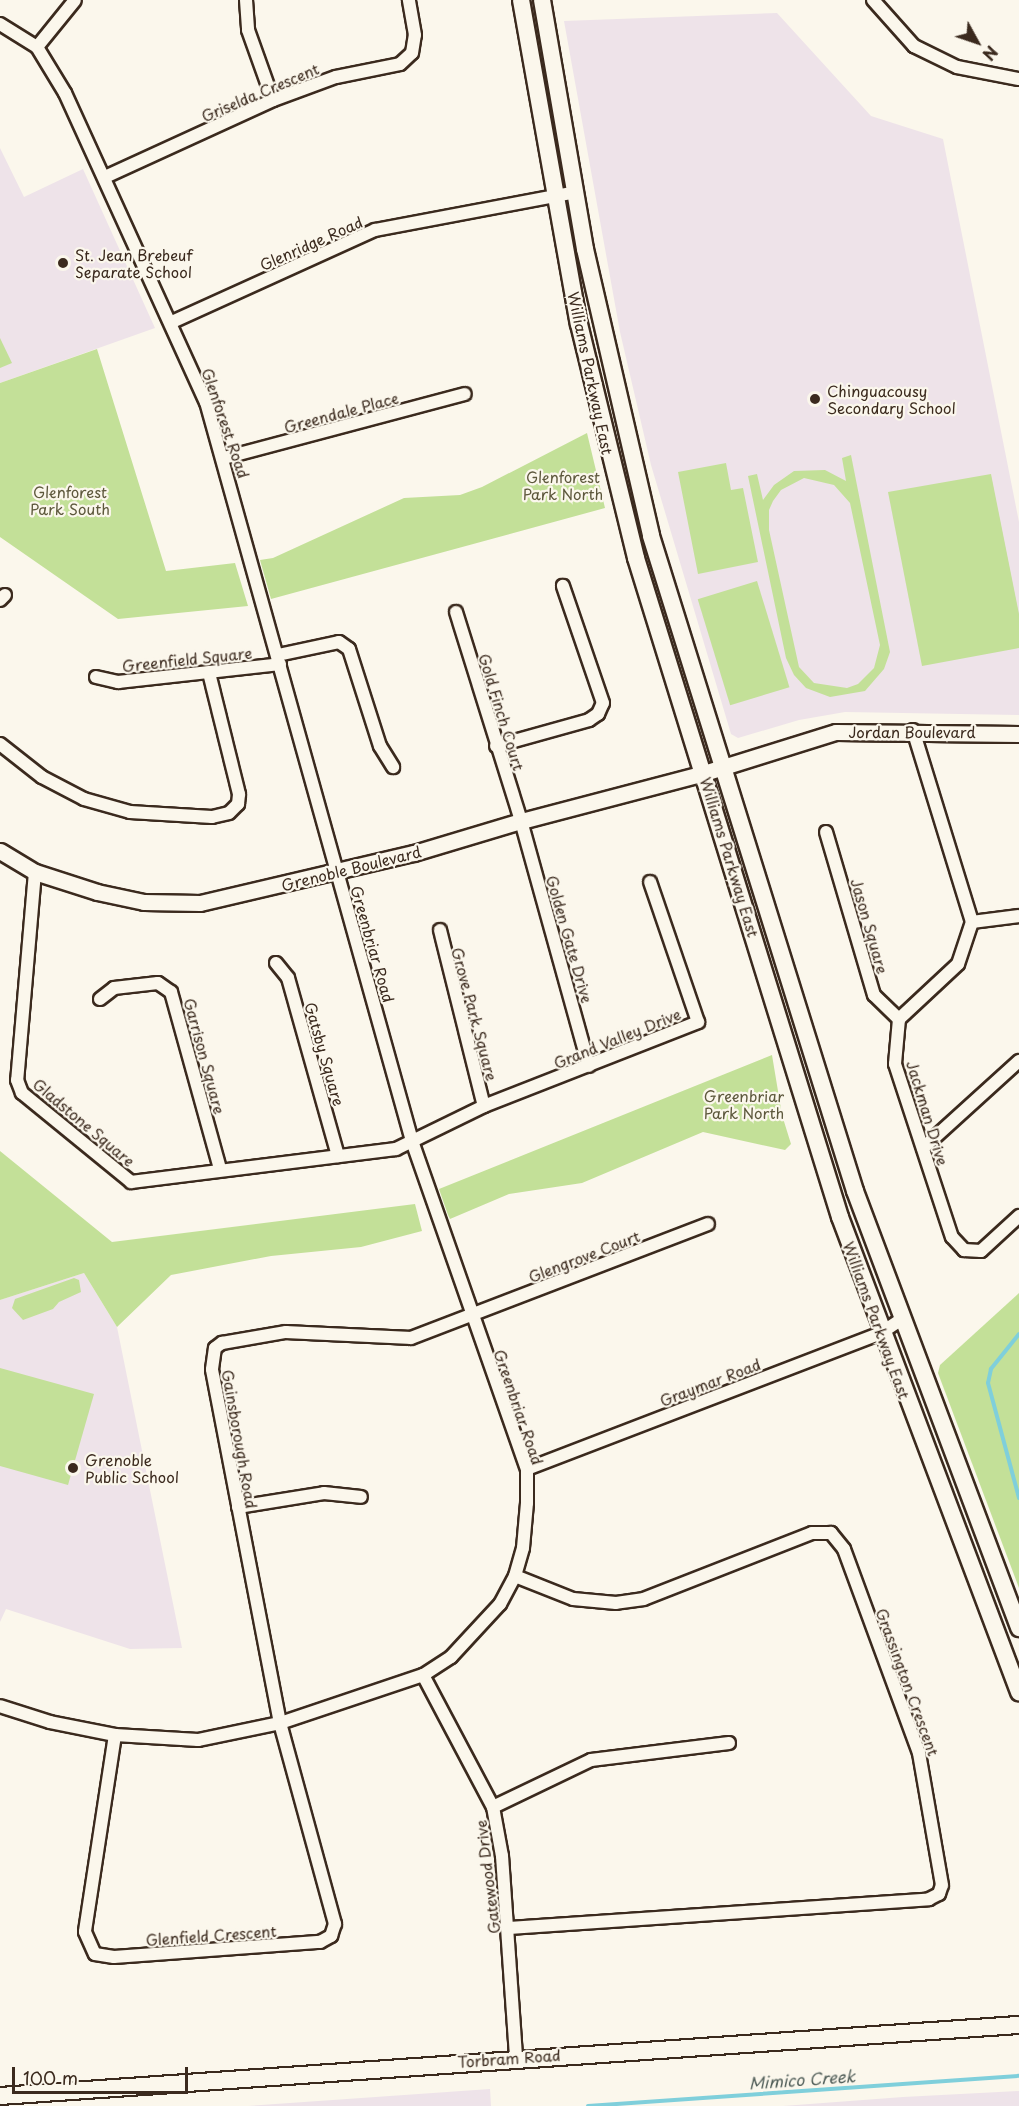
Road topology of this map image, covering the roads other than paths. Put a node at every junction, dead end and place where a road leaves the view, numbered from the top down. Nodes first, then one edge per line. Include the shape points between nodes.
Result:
1 (75, 0) edge
2 (246, 0) edge
3 (409, 0) edge
4 (520, 0) edge
5 (542, 0) edge
6 (873, 0) edge
7 (0, 24) edge
8 (37, 47) junction
9 (1019, 79) edge
10 (273, 100) junction
11 (105, 177) junction
12 (576, 192) junction
13 (554, 196) junction
14 (172, 322) junction
15 (465, 394) dead end
16 (224, 458) junction
17 (563, 586) dead end
18 (456, 612) dead end
19 (279, 659) junction
20 (209, 673) junction
21 (96, 676) dead end
22 (913, 730) junction
23 (1019, 734) edge
24 (0, 744) edge
25 (496, 746) junction
26 (723, 766) junction
27 (393, 767) dead end
28 (704, 773) junction
29 (521, 821) junction
30 (826, 832) dead end
31 (0, 851) edge
32 (35, 872) junction
33 (338, 873) junction
34 (650, 882) dead end
35 (1019, 916) edge
36 (972, 922) junction
37 (440, 930) dead end
38 (276, 963) dead end
39 (100, 999) dead end
40 (899, 1019) junction
41 (1019, 1061) edge
42 (590, 1066) junction
43 (484, 1106) junction
44 (412, 1141) junction
45 (923, 1148) junction
46 (338, 1156) junction
47 (220, 1169) junction
48 (1019, 1216) edge
49 (708, 1224) dead end
50 (471, 1317) junction
51 (902, 1319) junction
52 (880, 1333) junction
53 (526, 1469) junction
54 (361, 1497) dead end
55 (238, 1508) junction
56 (514, 1576) junction
57 (1019, 1628) edge
58 (423, 1675) junction
59 (1019, 1692) edge
60 (0, 1706) edge
61 (280, 1723) junction
62 (115, 1735) junction
63 (729, 1743) dead end
64 (493, 1807) junction
65 (508, 1928) junction
66 (1015, 2027) edge
67 (516, 2058) junction
68 (0, 2096) edge

1 - 8 street
2 - 10 street via 248,30
3 - 10 street, Griselda Crescent via 415,35 412,53 400,64 336,77
4 - 13 main road, Williams Parkway East
5 - 12 main road, Williams Parkway East
6 - 9 street via 914,46 957,67
7 - 8 street, Glenforest Road
8 - 11 street, Glenforest Road via 65,93
10 - 11 street, Griselda Crescent
11 - 14 street, Glenforest Road
12 - 13 street, Glenridge Road
12 - 26 main road, Williams Parkway East via 615,390 651,536
13 - 14 street, Glenridge Road via 375,230
13 - 28 main road, Williams Parkway East via 612,472 651,610
14 - 16 street, Glenforest Road
15 - 16 street, Greendale Place
16 - 19 street, Glenforest Road
17 - 25 street via 603,703 598,714 589,720
18 - 25 street, Gold Finch Court
19 - 20 street, Greenfield Square
19 - 27 street, Greenfield Square via 339,642 349,649 380,746
19 - 33 street, Glenforest Road
20 - 21 street, Greenfield Square via 118,682
20 - 24 street via 239,794 238,804 229,813 212,817 130,812 84,799 42,777
22 - 23 street, Jordan Boulevard
22 - 26 street, Jordan Boulevard via 836,732
22 - 36 street
25 - 29 street, Gold Finch Court
26 - 28 street, Jordan Boulevard
26 - 51 main road, Williams Parkway East via 855,1191
28 - 29 street, Grenoble Boulevard
28 - 52 main road, Williams Parkway East via 840,1218
29 - 33 street, Grenoble Boulevard
29 - 42 street, Golden Gate Drive
30 - 40 street, Jason Square via 874,995
31 - 32 street, Grenoble Boulevard
32 - 33 street, Grenoble Boulevard via 144,902 200,903
32 - 47 street, Gladstone Square via 17,1061 22,1093 131,1182
33 - 44 street, Greenbriar Road
34 - 42 street, Grand Valley Drive via 698,1022
35 - 36 street
36 - 40 street via 958,964
37 - 43 street, Grove Park Square
38 - 46 street, Gatsby Square via 288,978
39 - 47 street, Garrison Square via 114,988 158,983 171,992
40 - 45 street, Jackman Drive via 896,1064
41 - 45 street
42 - 43 street, Grand Valley Drive
43 - 44 street, Grand Valley Drive
44 - 46 street, Gladstone Square via 396,1149
44 - 50 street, Greenbriar Road
45 - 48 street, Jackman Drive via 952,1236 964,1250 981,1251
46 - 47 street, Gladstone Square
49 - 50 street, Glengrove Court
50 - 53 street, Greenbriar Road
50 - 55 street, Gainsborough Road via 411,1338 286,1332 222,1343 215,1348 212,1369
51 - 52 street, Graymar Road
51 - 57 main road, Williams Parkway East
52 - 53 street, Graymar Road
52 - 59 main road, Williams Parkway East
53 - 56 street, Greenbriar Road via 526,1522
54 - 55 street via 324,1493
55 - 61 street, Gainsborough Road
56 - 58 street, Greenbriar Road via 500,1604 473,1636
56 - 65 street, Grassington Crescent via 573,1599 616,1604 644,1599 812,1533 831,1533 844,1549 919,1753 942,1885 939,1894 929,1899
58 - 61 street, Greenbriar Road
58 - 64 street, Gatewood Drive
60 - 62 street, Greenbriar Road via 50,1722
61 - 62 street, Greenbriar Road via 198,1740
61 - 62 street, Glenfield Crescent via 335,1924 331,1936 320,1942 114,1957 96,1954 85,1932
63 - 64 street via 591,1760
64 - 65 street, Gatewood Drive
65 - 67 street, Gatewood Drive
66 - 67 main road, Torbram Road
67 - 68 main road, Torbram Road

